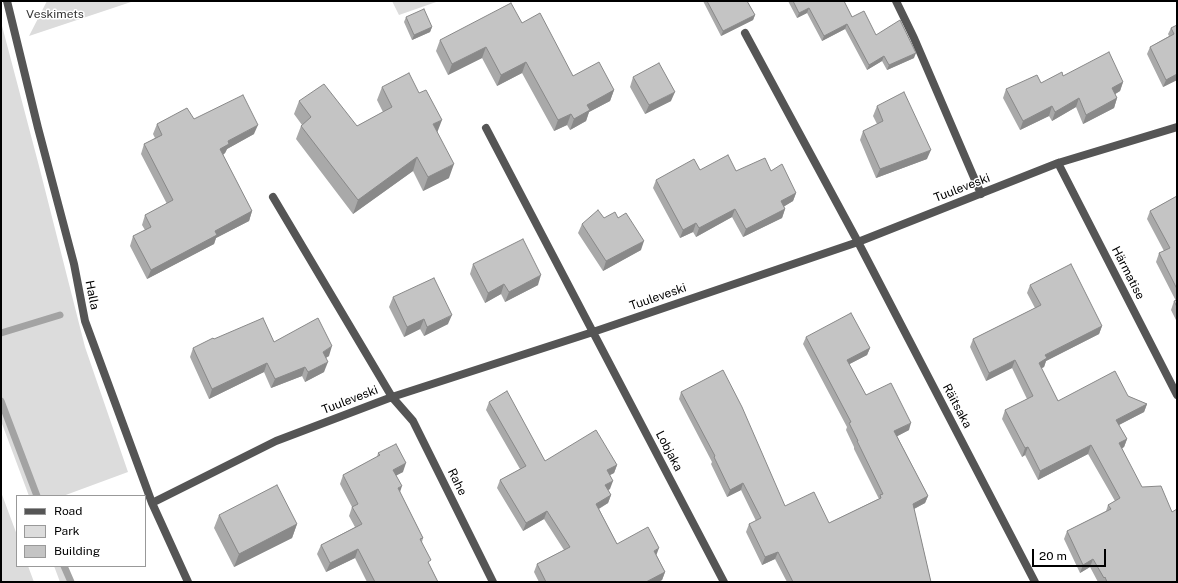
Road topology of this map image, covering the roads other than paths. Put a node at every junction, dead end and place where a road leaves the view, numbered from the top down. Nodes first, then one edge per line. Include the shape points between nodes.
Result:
1 (7, 1) edge
2 (896, 1) edge
3 (745, 33) dead end
4 (1177, 127) edge
5 (486, 128) dead end
6 (1058, 163) junction
7 (981, 194) junction
8 (273, 197) dead end
9 (858, 242) junction
10 (593, 332) junction
11 (1177, 394) edge
12 (392, 397) junction
13 (152, 503) junction
14 (188, 582) edge
15 (493, 582) edge
16 (724, 582) edge
17 (1035, 582) edge

1 - 13 street, Halla via 74,264 85,321
2 - 7 street
3 - 9 street, Räitsaka
4 - 6 street, Tuuleveski
5 - 10 street, Lobjaka
6 - 7 street, Tuuleveski
6 - 11 street, Härmatise
7 - 9 street, Tuuleveski
8 - 12 street, Rahe
9 - 10 street, Tuuleveski
9 - 17 street, Räitsaka
10 - 12 street, Tuuleveski
10 - 16 street, Lobjaka
12 - 13 street, Tuuleveski via 276,441
12 - 15 street, Rahe via 413,421
13 - 14 street, Halla

